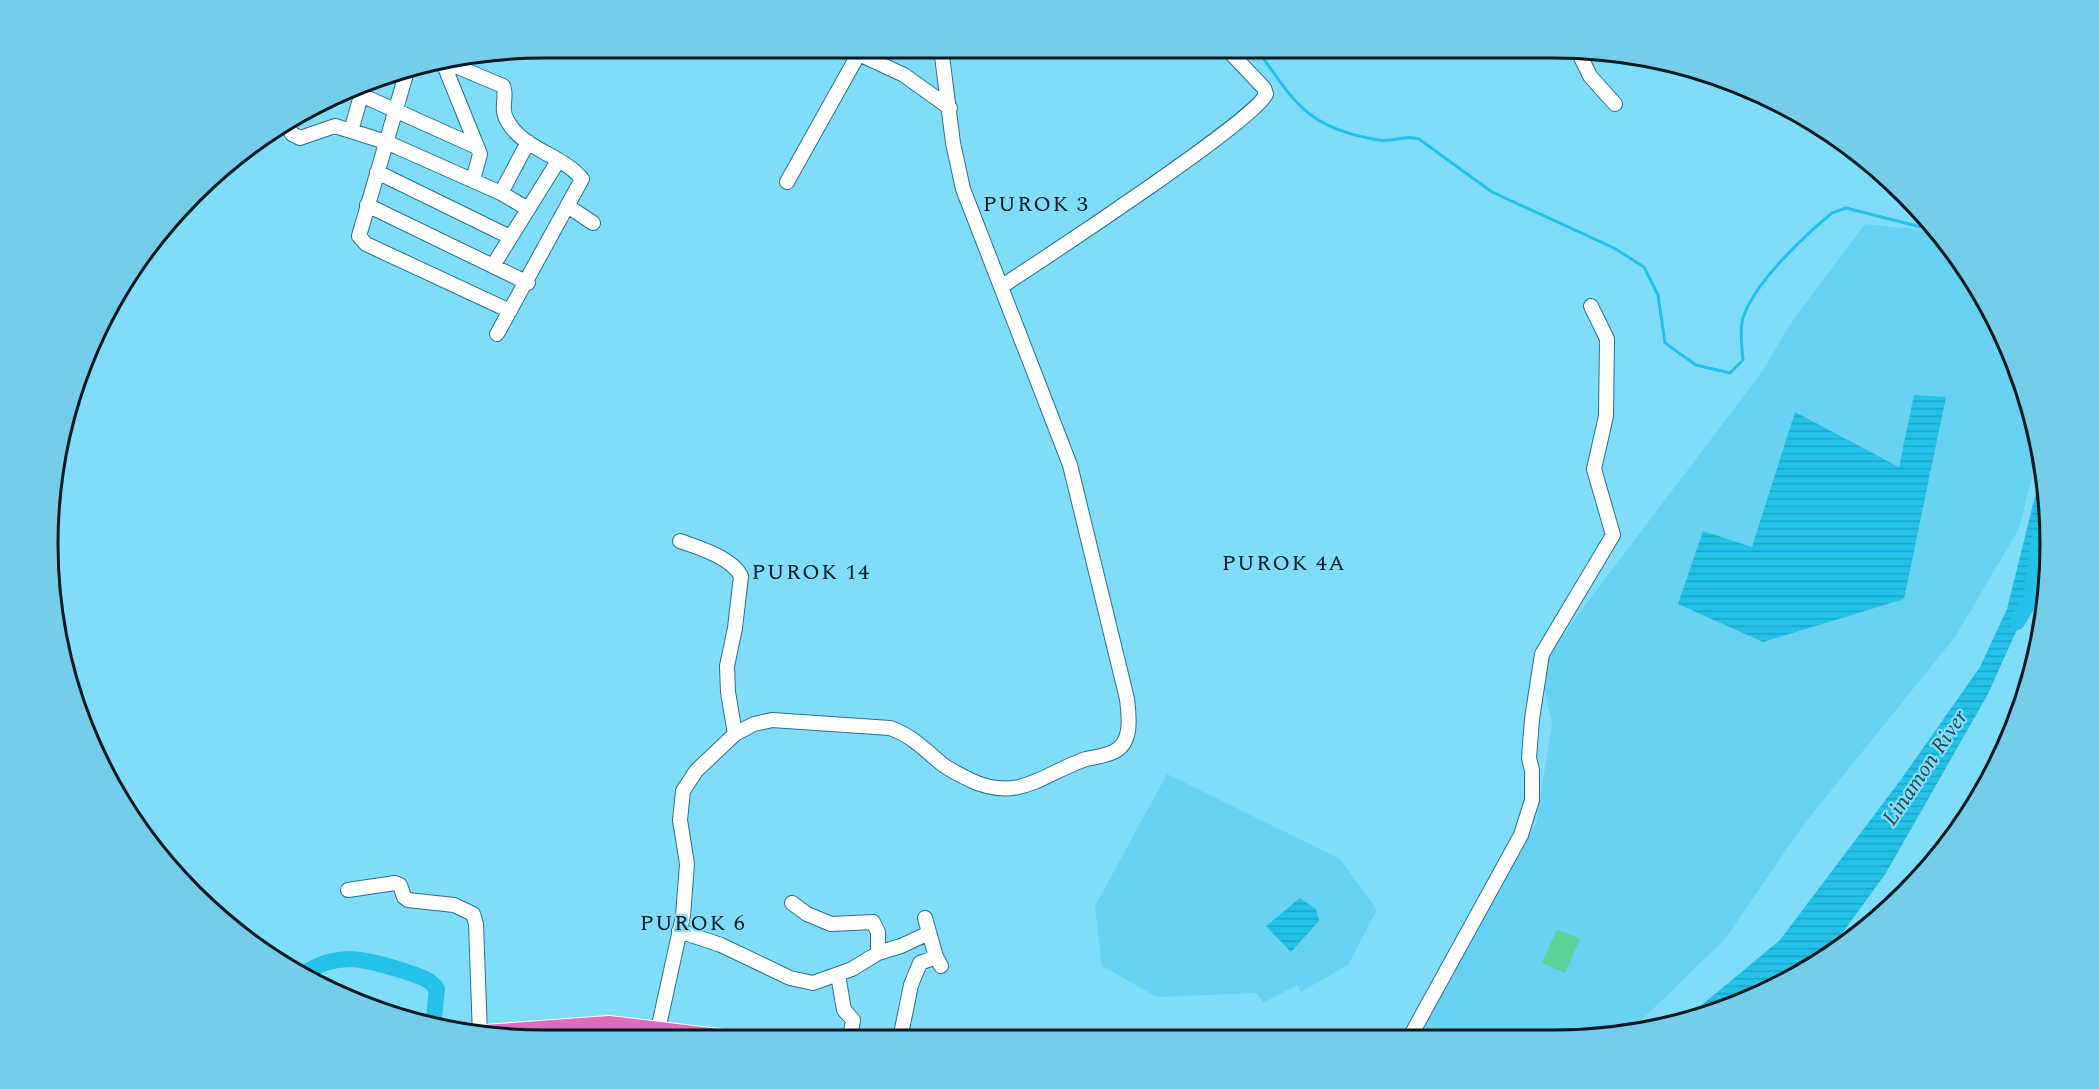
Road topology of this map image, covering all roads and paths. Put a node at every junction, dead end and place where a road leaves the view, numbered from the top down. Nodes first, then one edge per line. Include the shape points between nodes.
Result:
1 (849, 58) edge
2 (867, 58) edge
3 (942, 58) edge
4 (1236, 58) edge
5 (1582, 60) edge
6 (459, 67) edge
7 (446, 69) edge
8 (404, 79) edge
9 (366, 92) edge
10 (362, 94) edge
11 (1615, 104) dead end
12 (950, 108) junction
13 (395, 110) junction
14 (290, 130) edge
15 (351, 131) junction
16 (386, 142) junction
17 (528, 142) junction
18 (477, 147) junction
19 (558, 161) junction
20 (377, 172) junction
21 (473, 180) junction
22 (787, 182) dead end
23 (501, 193) junction
24 (367, 205) junction
25 (569, 207) junction
26 (528, 209) junction
27 (593, 223) dead end
28 (510, 237) junction
29 (494, 264) junction
30 (528, 283) junction
31 (1002, 286) junction
32 (1591, 306) dead end
33 (510, 311) junction
34 (497, 334) dead end
35 (680, 541) dead end
36 (735, 734) junction
37 (348, 890) dead end
38 (792, 903) dead end
39 (925, 918) dead end
40 (679, 931) junction
41 (929, 933) junction
42 (878, 953) junction
43 (837, 975) junction
44 (480, 1026) edge
45 (555, 1030) edge
46 (658, 1030) joint
47 (851, 1030) edge
48 (902, 1030) edge
49 (1414, 1030) edge

1 - 22 street
2 - 12 street via 904,75
3 - 12 street
4 - 31 street via 1263,86 1266,94 1260,104
5 - 11 street via 1590,76
6 - 17 street via 503,86 503,112 508,123
7 - 18 street
8 - 13 street
9 - 13 street
10 - 15 street
12 - 31 street via 953,144 967,201
13 - 16 street
13 - 18 street
14 - 15 street via 300,138 335,126
15 - 16 street
16 - 20 street
16 - 21 street
17 - 19 street
17 - 23 street
18 - 21 street via 479,163
19 - 25 street via 582,179
19 - 26 street
20 - 24 street
20 - 28 street
21 - 23 street
23 - 26 street
24 - 29 street
24 - 33 street via 359,236 366,244
25 - 27 street
25 - 30 street
26 - 28 street
28 - 29 street
29 - 30 street
30 - 33 street
31 - 36 street via 1078,492 1127,699 1129,728 1122,745 1112,753 1078,762 1025,787 1001,790 958,774 908,735 890,728 772,720
32 - 49 street via 1607,339 1606,416 1594,468 1613,535 1542,654 1529,758 1532,800 1521,835
33 - 34 street
35 - 36 street via 717,557 741,576 727,666
36 - 40 street via 696,771 683,791 680,811 687,864
37 - 44 street via 395,883 408,900 453,905 473,914
38 - 42 street via 831,924 873,922 878,932
39 - 41 street
40 - 43 street via 722,945 801,982 813,983
40 - 46 street
41 - 42 street
41 - 48 street via 939,961 923,961 917,970
42 - 43 street
43 - 47 street via 844,1010 853,1020
45 - 46 highway

